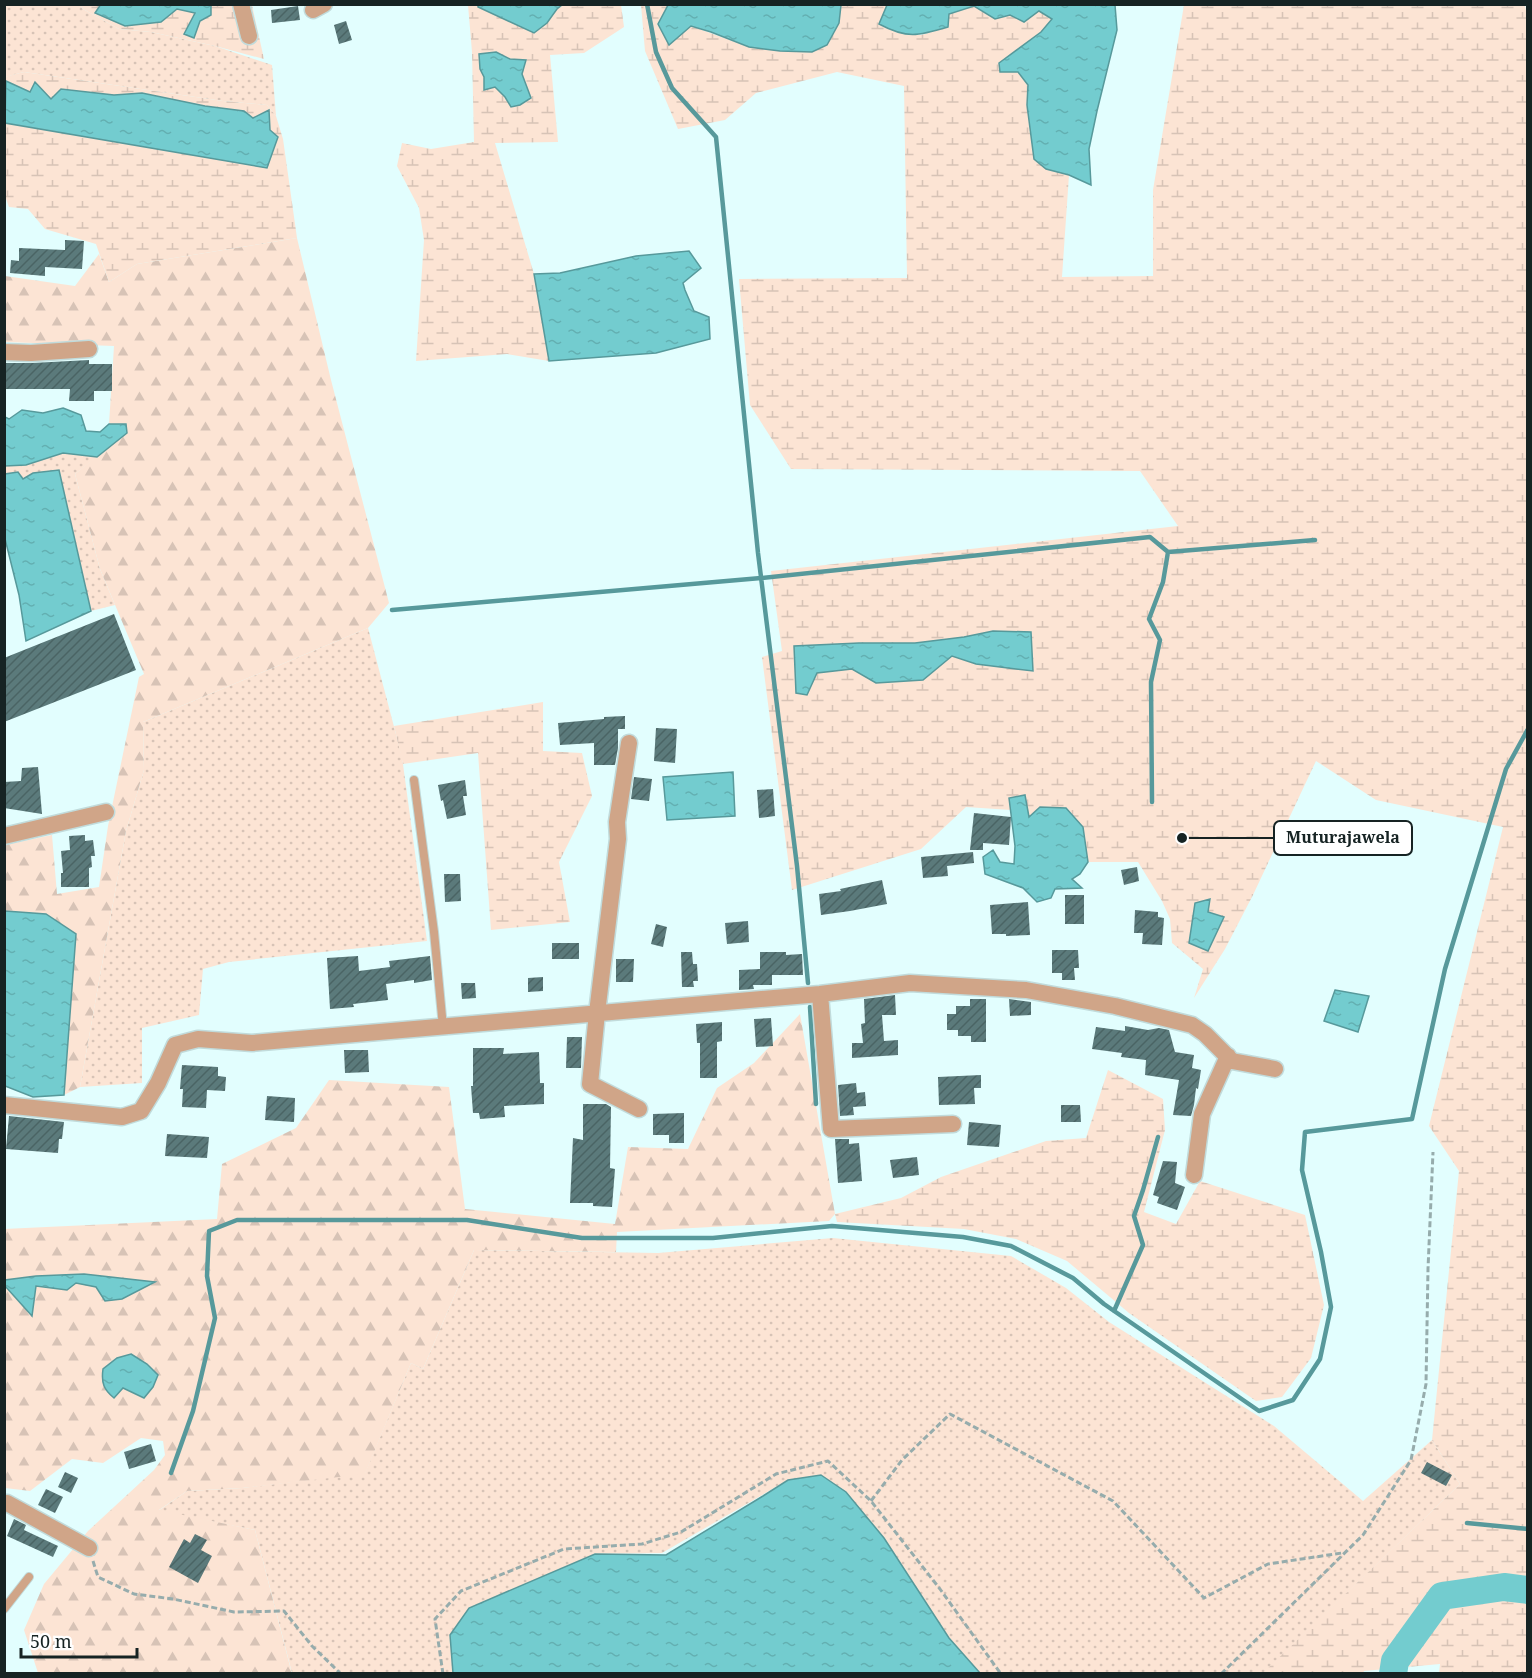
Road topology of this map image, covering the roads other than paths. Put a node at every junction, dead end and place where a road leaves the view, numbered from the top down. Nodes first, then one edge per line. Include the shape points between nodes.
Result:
1 (241, 4) edge
2 (249, 36) dead end
3 (89, 349) dead end
4 (4, 352) edge
5 (629, 743) dead end
6 (414, 780) dead end
7 (106, 812) dead end
8 (4, 836) edge
9 (820, 994) junction
10 (597, 1013) junction
11 (443, 1027) junction
12 (1228, 1056) junction
13 (1275, 1069) dead end
14 (4, 1105) edge
15 (639, 1110) dead end
16 (953, 1124) dead end
17 (1194, 1175) dead end
18 (4, 1503) edge
19 (89, 1548) road end
20 (29, 1576) dead end
21 (4, 1609) edge

1 - 2 street
3 - 4 street
5 - 10 street
6 - 11 lane
7 - 8 street
9 - 10 street
9 - 12 street via 910,984 1026,990 1192,1024
9 - 16 street via 831,1129
10 - 11 street
10 - 15 street via 590,1083
11 - 14 street via 252,1043 198,1038 176,1045 141,1111 122,1117
12 - 13 street
12 - 17 street via 1202,1114
18 - 19 street
20 - 21 lane

